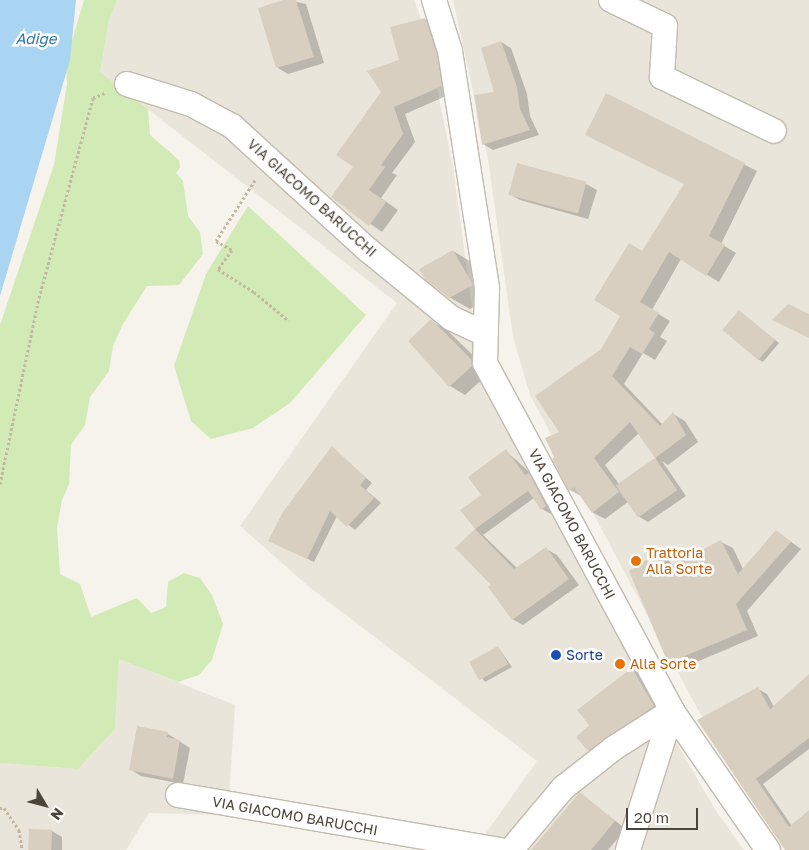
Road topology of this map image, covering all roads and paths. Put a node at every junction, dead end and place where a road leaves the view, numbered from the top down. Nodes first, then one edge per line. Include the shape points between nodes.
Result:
1 (434, 0) edge
2 (611, 0) edge
3 (127, 84) joint
4 (774, 131) dead end
5 (269, 159) junction
6 (289, 321) dead end
7 (486, 334) junction
8 (0, 484) edge
9 (672, 711) junction
10 (178, 796) dead end
11 (0, 808) edge
12 (22, 850) edge
13 (500, 850) edge
14 (511, 850) edge
15 (628, 850) edge
16 (768, 850) edge

1 - 7 street, VIA GIACOMO BARUCCHI via 452,61 487,288
2 - 4 street via 665,26 662,78
3 - 5 street, VIA GIACOMO BARUCCHI via 191,104 232,126
3 - 8 path via 93,98 39,298
5 - 6 path via 216,241 232,250 218,269 254,292
5 - 7 street, VIA GIACOMO BARUCCHI via 368,250 443,312
7 - 9 street, VIA GIACOMO BARUCCHI via 485,363
9 - 14 street via 614,748 563,788
9 - 15 street
9 - 16 street, VIA GIACOMO BARUCCHI
10 - 13 street, VIA GIACOMO BARUCCHI
11 - 12 path via 4,808 19,830

